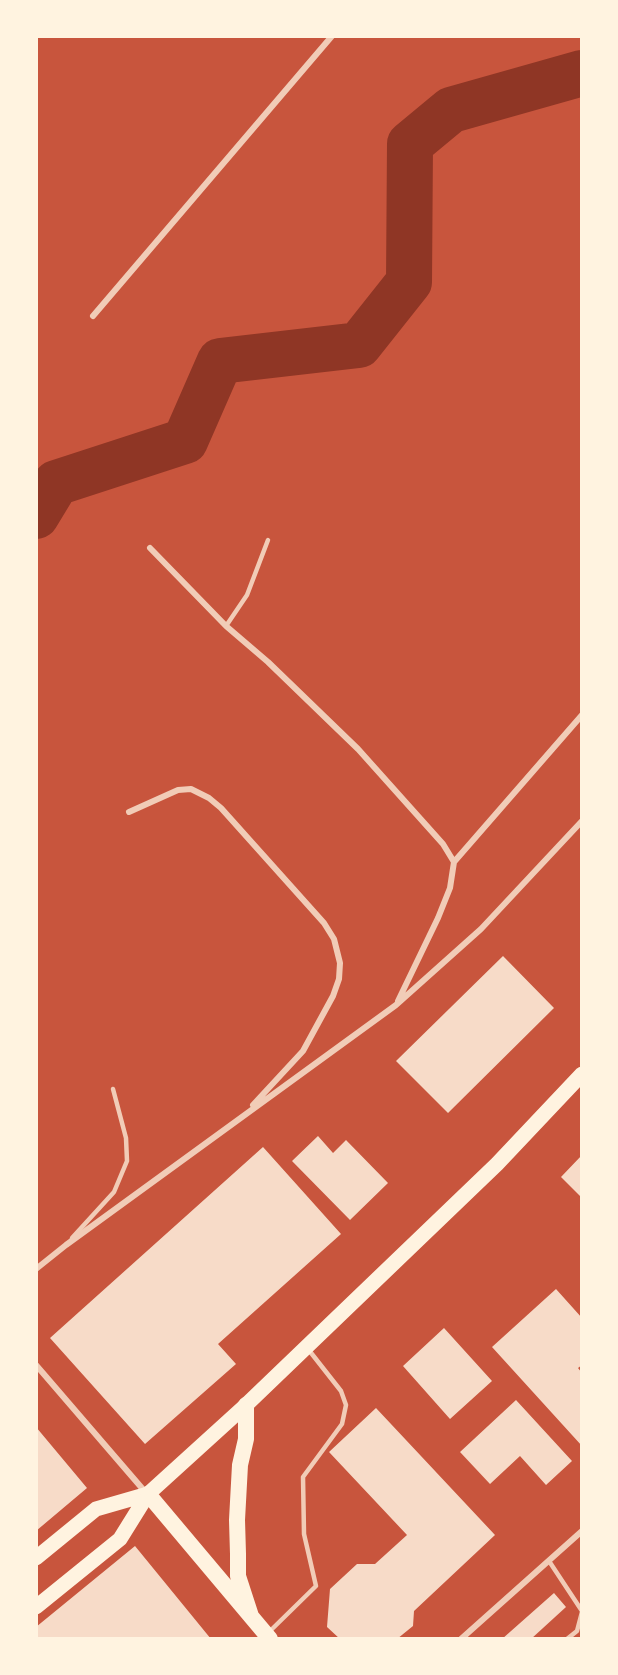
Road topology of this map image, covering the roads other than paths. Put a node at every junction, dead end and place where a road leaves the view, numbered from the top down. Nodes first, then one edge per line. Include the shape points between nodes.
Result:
1 (332, 36) edge
2 (93, 316) dead end
3 (268, 540) dead end
4 (150, 548) dead end
5 (226, 626) junction
6 (582, 715) edge
7 (129, 812) dead end
8 (582, 821) edge
9 (454, 862) junction
10 (396, 1005) junction
11 (582, 1074) edge
12 (113, 1089) dead end
13 (245, 1115) junction
14 (66, 1245) junction
15 (36, 1269) edge
16 (306, 1347) junction
17 (36, 1365) edge
18 (246, 1404) junction
19 (148, 1494) junction
20 (582, 1531) edge
21 (36, 1558) edge
22 (549, 1561) junction
23 (36, 1607) edge
24 (582, 1612) edge
25 (250, 1616) junction
26 (266, 1638) edge
27 (461, 1639) edge
28 (567, 1639) edge

1 - 2 street
3 - 5 lane via 247,595
4 - 5 street
5 - 9 street via 358,749 443,844
6 - 9 street
7 - 13 street via 178,790 190,789 209,798 309,905 334,939 340,963 333,996 303,1051
8 - 10 street via 481,929
9 - 10 street via 450,888 438,918
10 - 13 street
11 - 16 main road via 497,1164
12 - 14 lane via 126,1138 127,1161 114,1192
13 - 14 street
14 - 15 street
16 - 18 main road
16 - 26 lane via 341,1391 346,1405 342,1424 303,1477 303,1534 316,1586
17 - 19 street
18 - 19 main road
18 - 25 highway via 246,1438 240,1465 238,1576
19 - 21 main road via 96,1509
19 - 23 main road via 120,1539
19 - 25 highway
20 - 22 street
22 - 24 lane
22 - 27 street
24 - 28 lane via 577,1631
25 - 26 highway

